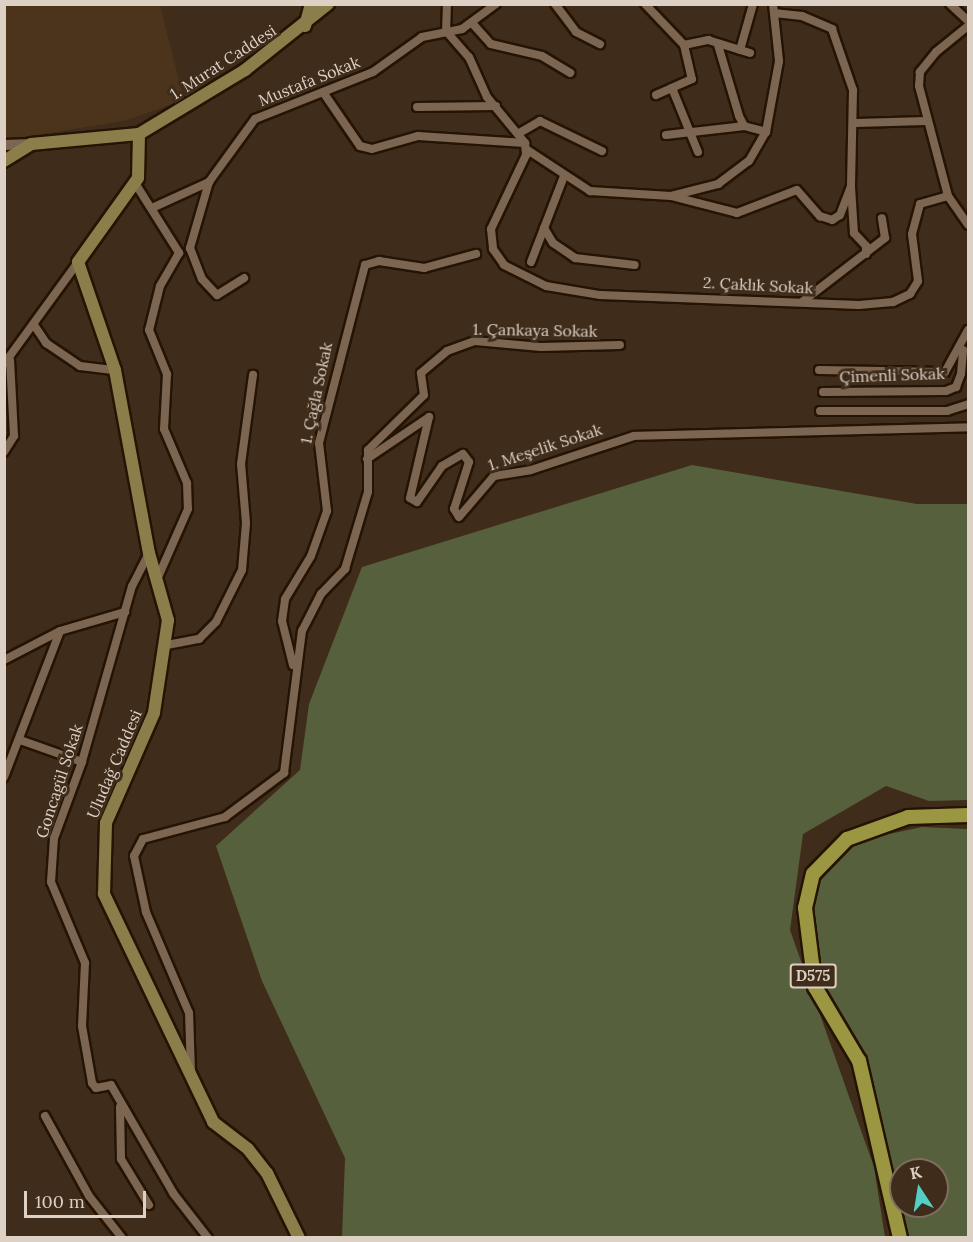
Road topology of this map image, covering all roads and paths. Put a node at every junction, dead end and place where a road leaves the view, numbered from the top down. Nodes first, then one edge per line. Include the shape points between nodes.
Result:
1 (311, 4) edge
2 (328, 4) edge
3 (447, 4) edge
4 (496, 4) edge
5 (555, 4) edge
6 (645, 4) edge
7 (753, 4) edge
8 (950, 4) edge
9 (774, 9) edge
10 (969, 21) edge
11 (472, 23) junction
12 (969, 26) edge
13 (304, 27) junction
14 (446, 31) junction
15 (600, 44) dead end
16 (684, 45) junction
17 (718, 45) junction
18 (740, 50) junction
19 (750, 53) dead end
20 (570, 73) dead end
21 (672, 88) junction
22 (323, 92) junction
23 (656, 95) dead end
24 (496, 106) junction
25 (417, 107) dead end
26 (926, 121) junction
27 (856, 123) junction
28 (744, 126) junction
29 (521, 132) junction
30 (766, 132) junction
31 (691, 134) junction
32 (140, 135) junction
33 (666, 135) dead end
34 (31, 144) junction
35 (4, 145) edge
36 (525, 146) junction
37 (602, 151) dead end
38 (698, 152) dead end
39 (4, 161) edge
40 (564, 176) junction
41 (209, 182) junction
42 (135, 183) junction
43 (851, 187) junction
44 (670, 196) junction
45 (948, 196) junction
46 (152, 208) junction
47 (882, 218) dead end
48 (969, 225) edge
49 (544, 228) junction
50 (190, 248) junction
51 (179, 253) junction
52 (476, 254) dead end
53 (866, 254) junction
54 (78, 262) junction
55 (531, 262) dead end
56 (635, 265) dead end
57 (244, 278) dead end
58 (801, 302) junction
59 (34, 325) junction
60 (969, 330) edge
61 (620, 345) dead end
62 (963, 347) junction
63 (7, 362) edge
64 (115, 370) junction
65 (819, 370) dead end
66 (253, 375) dead end
67 (823, 392) dead end
68 (969, 404) edge
69 (820, 411) dead end
70 (969, 426) edge
71 (4, 452) edge
72 (368, 459) junction
73 (148, 553) junction
74 (159, 575) junction
75 (125, 612) junction
76 (60, 631) junction
77 (167, 645) junction
78 (4, 660) edge
79 (294, 668) junction
80 (20, 740) junction
81 (82, 762) junction
82 (4, 777) edge
83 (969, 815) edge
84 (192, 1085) junction
85 (120, 1104) junction
86 (45, 1116) dead end
87 (148, 1205) dead end
88 (122, 1238) edge
89 (208, 1238) edge
90 (299, 1238) edge
91 (900, 1238) edge

1 - 13 main road
2 - 13 main road, 1. Murat Caddesi
3 - 14 street
4 - 11 street, Mustafa Sokak
5 - 15 street via 576,32
6 - 16 street
7 - 18 street
8 - 10 street
9 - 27 street via 832,28 853,90
9 - 30 street via 780,61
11 - 14 street, Mustafa Sokak
11 - 20 street via 491,44 542,56
12 - 26 street via 921,72
13 - 32 main road, 1. Murat Caddesi
14 - 22 street, Mustafa Sokak via 422,37 373,72
14 - 24 street via 470,57 475,77
16 - 17 street via 708,40
16 - 21 street via 692,79
17 - 18 street
17 - 28 street
18 - 19 street
21 - 23 street
21 - 31 street
22 - 36 street via 360,146 418,136
22 - 41 street, Mustafa Sokak via 255,119
24 - 25 street
24 - 29 street
26 - 27 street
26 - 45 street
27 - 43 street
28 - 30 street
28 - 31 street
29 - 36 street
29 - 37 street via 540,121
30 - 44 street via 749,161 718,183
31 - 33 street
31 - 38 street
32 - 34 main road
32 - 42 main road
34 - 35 street
34 - 39 main road
36 - 40 street
36 - 58 street, 2. Çaklık Sokak via 491,229 493,249 504,265 525,277 570,291
40 - 44 street via 590,191
40 - 49 street
41 - 46 street, Mustafa Sokak
41 - 50 street
42 - 46 street
42 - 54 main road
43 - 44 street via 840,215 832,220 820,216 797,190 737,213
43 - 53 street via 854,233 866,246
45 - 48 street
45 - 58 street, 2. Çaklık Sokak via 930,197 914,217 919,262 910,294 859,305
46 - 51 street
47 - 53 street via 885,238
49 - 55 street
49 - 56 street via 553,243 575,258
50 - 51 street
50 - 57 street via 202,279 217,295
51 - 74 street via 160,286 148,330 167,374 164,429 187,483 188,509
52 - 79 street, 1. Çağla Sokak via 424,268 379,261 365,265 319,443 327,511 311,556 285,599 282,621
53 - 58 street
54 - 59 street
54 - 64 main road, Uludağ Caddesi
59 - 63 street
59 - 64 street via 46,343 80,366
60 - 62 street
61 - 72 street, 1. Çankaya Sokak via 541,347 476,341 447,351 424,368 424,395 378,437
62 - 65 street via 945,372 932,375
62 - 67 street, Çimenli Sokak via 956,387 946,391
63 - 71 street via 14,436
64 - 73 main road, Uludağ Caddesi
66 - 77 street via 241,464 242,570 216,622 199,639
68 - 69 street via 947,411
70 - 72 street, 1. Meşelik Sokak via 634,436 531,470 494,476 459,517 454,509 469,462 463,454 442,466 417,502 410,498 429,417
72 - 79 street, 1. Çankaya Sokak via 368,492 345,569 321,594 302,631
73 - 74 main road, Uludağ Caddesi
73 - 75 street, Goncagül Sokak
74 - 77 main road, Uludağ Caddesi
75 - 76 street
75 - 81 street, Goncagül Sokak
76 - 78 street
76 - 80 street
77 - 84 main road, Uludağ Caddesi via 154,713 106,823 100,855 104,894
79 - 84 street, 1. Çankaya Sokak via 291,739 284,773 225,817 143,839 134,856 146,912 189,1013
80 - 81 street
80 - 82 street
81 - 85 street, Goncagül Sokak via 54,838 51,882 85,963 82,1026 92,1083 96,1088 111,1085
83 - 91 main road, D575 via 908,817 847,839 813,874 806,908 815,987 859,1061
84 - 90 main road, Uludağ Caddesi via 213,1122 248,1149 267,1173
85 - 87 street via 121,1159
85 - 89 street, Goncagül Sokak via 172,1193
86 - 88 street via 89,1196

